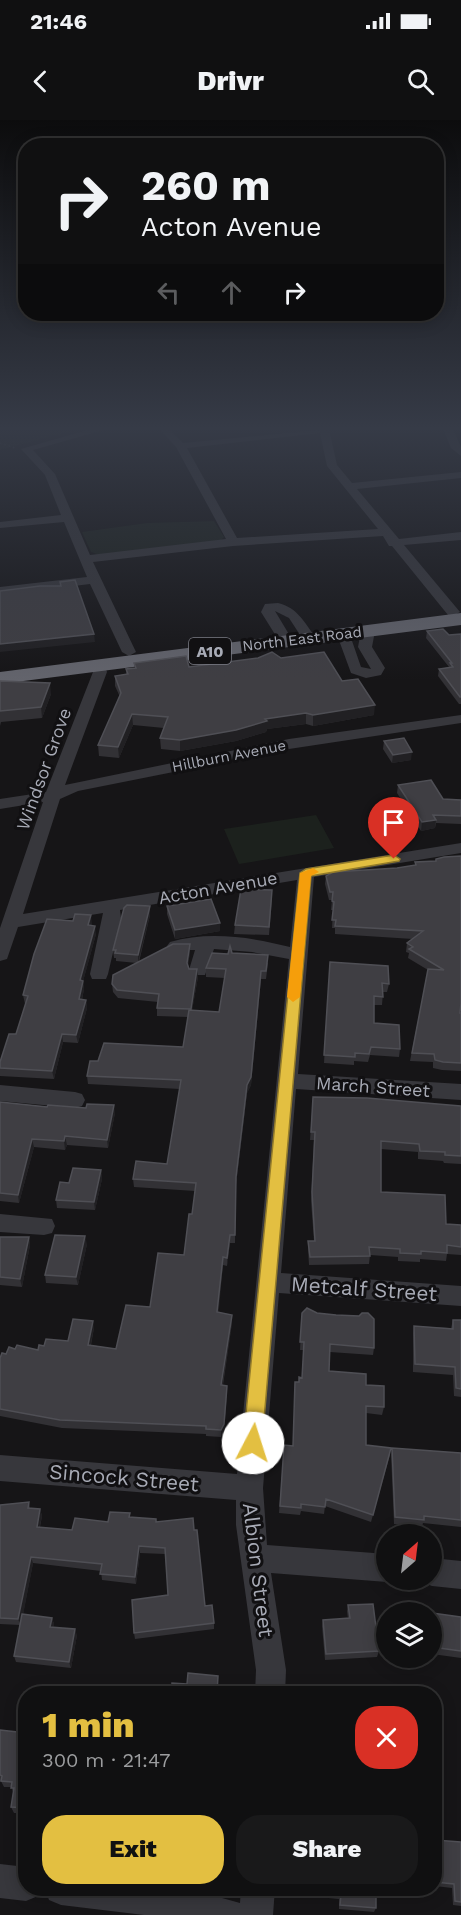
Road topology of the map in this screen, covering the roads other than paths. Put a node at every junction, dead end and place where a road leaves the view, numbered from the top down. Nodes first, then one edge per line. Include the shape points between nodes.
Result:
1 (67, 513) edge
2 (217, 513) edge
3 (369, 513) edge
4 (69, 518) junction
5 (0, 525) edge
6 (385, 532) junction
7 (461, 536) edge
8 (233, 542) junction
9 (393, 543) junction
10 (86, 559) junction
11 (94, 580) junction
12 (0, 591) edge
13 (459, 616) edge
14 (368, 631) junction
15 (336, 635) junction
16 (295, 636) junction
17 (131, 657) junction
18 (97, 661) junction
19 (0, 670) edge
20 (0, 678) edge
21 (461, 719) edge
22 (53, 796) junction
23 (0, 804) edge
24 (461, 848) edge
25 (306, 873) junction
26 (111, 906) junction
27 (11, 922) junction
28 (207, 941) junction
29 (176, 946) edge
30 (0, 955) edge
31 (298, 955) junction
32 (198, 970) edge
33 (99, 974) dead end
34 (285, 1081) junction
35 (461, 1092) edge
36 (0, 1094) edge
37 (75, 1100) dead end
38 (0, 1223) edge
39 (44, 1226) dead end
40 (266, 1282) junction
41 (461, 1296) edge
42 (0, 1468) edge
43 (249, 1488) junction
44 (256, 1558) junction
45 (376, 1567) edge
46 (442, 1573) edge
47 (461, 1575) edge
48 (270, 1686) edge
49 (0, 1881) edge
50 (18, 1883) edge
51 (126, 1896) edge
52 (257, 1896) edge
53 (230, 1915) edge
54 (256, 1915) edge

1 - 4 street
2 - 8 street
3 - 6 street
4 - 5 street
4 - 10 street
6 - 8 street
6 - 9 street
7 - 9 street
8 - 10 street
9 - 13 street
10 - 11 street
11 - 12 street
11 - 17 street
13 - 14 highway, North East Road / A10
13 - 16 highway, North East Road / A10
14 - 15 highway, North East Road / A10
14 - 15 street via 364,647 378,668 367,674 353,667 346,641
15 - 16 highway, North East Road / A10
16 - 17 highway, North East Road / A10
17 - 18 highway, North East Road / A10
18 - 19 highway, North East Road / A10
18 - 20 highway, North East Road / A10
18 - 22 street, Windsor Grove via 99,673
21 - 22 street, Hillburn Avenue via 249,752 74,787
22 - 23 street, Hillburn Avenue
22 - 27 street, Windsor Grove
24 - 25 street, Acton Avenue
25 - 26 street, Acton Avenue
25 - 31 street, Albion Street
26 - 27 street, Acton Avenue
26 - 33 street via 112,918
27 - 30 street, Windsor Grove
28 - 29 street
28 - 31 street via 267,946
28 - 32 street
31 - 34 street, Albion Street
34 - 35 street, March Street
34 - 40 street, Albion Street
36 - 37 street
38 - 39 street
40 - 41 street, Metcalf Street
40 - 43 street, Albion Street
42 - 43 street, Sincock Street
43 - 44 street, Albion Street
44 - 45 street
44 - 48 street, Albion Street
46 - 47 street
49 - 50 street
51 - 53 street
52 - 54 street

